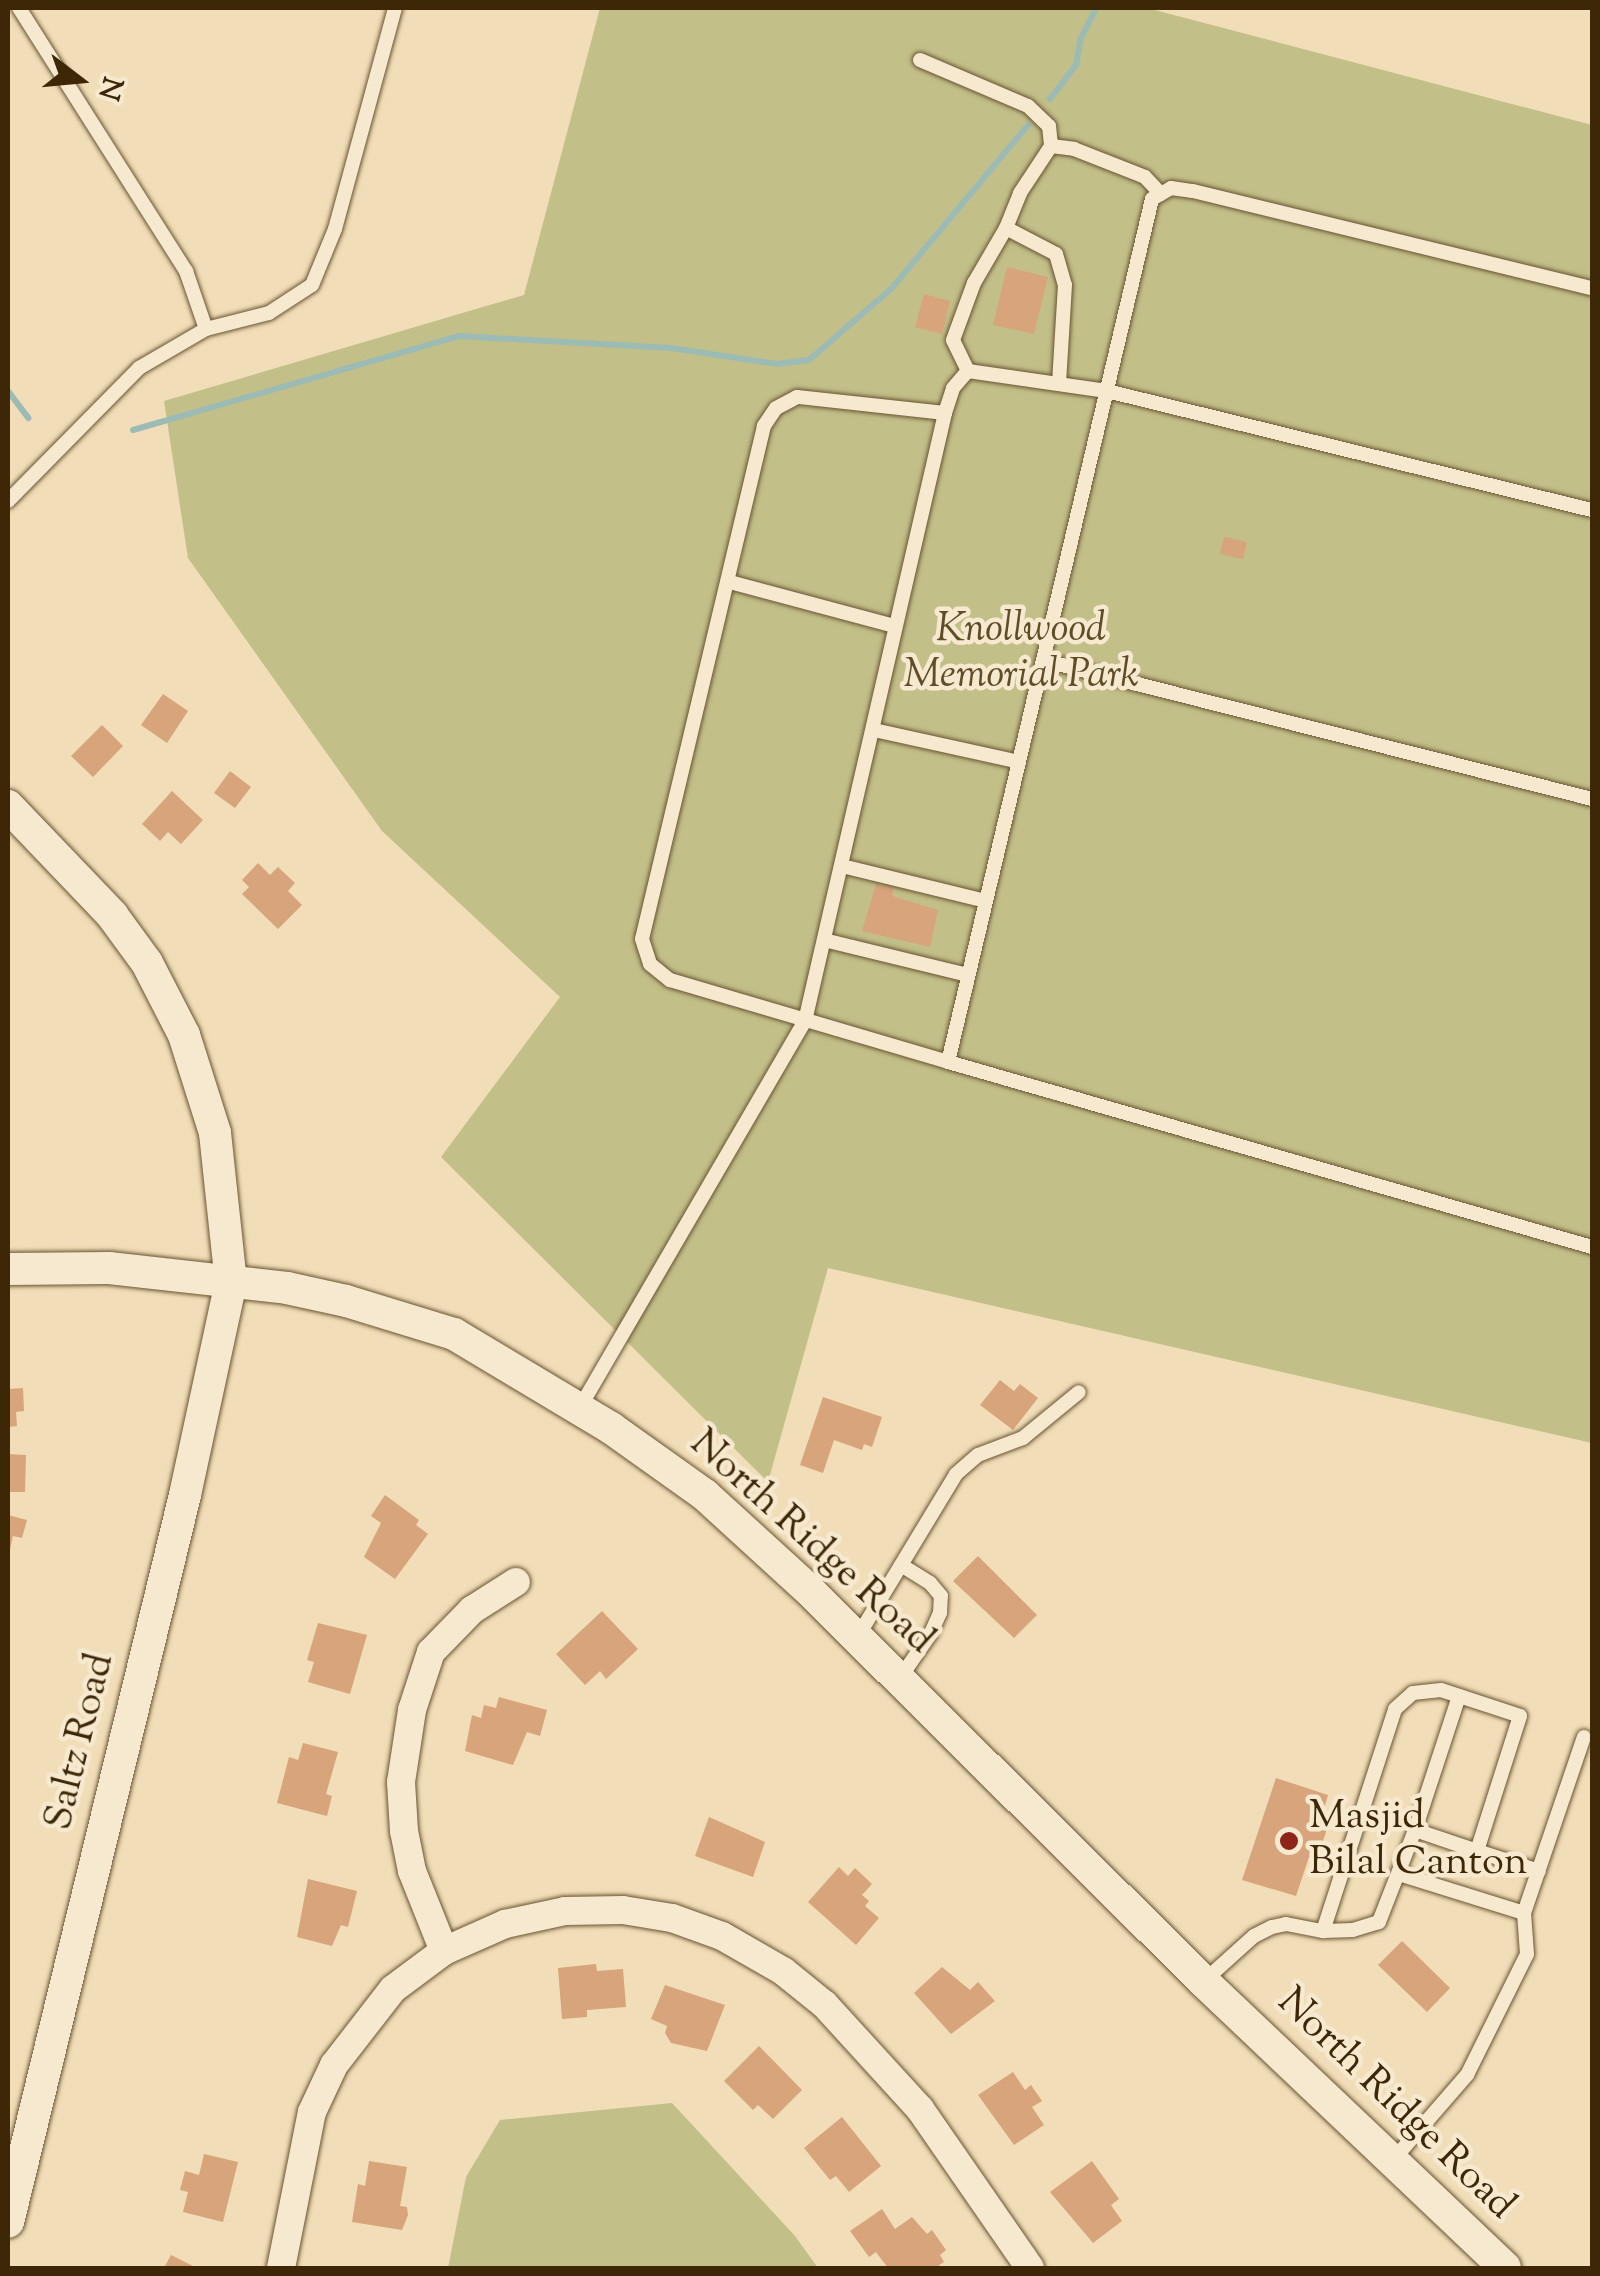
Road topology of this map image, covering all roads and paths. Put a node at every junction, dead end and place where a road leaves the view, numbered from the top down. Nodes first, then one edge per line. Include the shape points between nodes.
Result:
1 (19, 8) edge
2 (394, 8) edge
3 (920, 60) dead end
4 (1050, 146) junction
5 (1161, 194) junction
6 (1006, 228) junction
7 (1592, 288) edge
8 (206, 330) junction
9 (968, 370) junction
10 (1059, 382) junction
11 (1107, 391) junction
12 (945, 413) junction
13 (8, 501) edge
14 (1592, 510) edge
15 (730, 582) junction
16 (894, 626) junction
17 (1046, 661) junction
18 (874, 730) junction
19 (1019, 762) junction
20 (1592, 799) edge
21 (8, 806) edge
22 (842, 866) junction
23 (986, 901) junction
24 (824, 940) junction
25 (968, 975) junction
26 (805, 1021) junction
27 (948, 1062) junction
28 (1592, 1246) edge
29 (8, 1270) edge
30 (232, 1282) junction
31 (1079, 1392) dead end
32 (579, 1409) junction
33 (901, 1565) junction
34 (516, 1582) dead end
35 (856, 1638) junction
36 (899, 1680) junction
37 (1459, 1696) junction
38 (1584, 1737) dead end
39 (1415, 1830) junction
40 (1477, 1850) junction
41 (1538, 1870) junction
42 (1399, 1874) junction
43 (1524, 1913) junction
44 (1322, 1931) junction
45 (444, 1951) junction
46 (1204, 1982) junction
47 (1392, 2162) junction
48 (8, 2222) edge
49 (281, 2268) edge
50 (1030, 2268) edge
51 (1504, 2268) edge

1 - 8 lane via 186,271
2 - 8 lane via 334,229 312,285 269,313
3 - 4 lane via 1028,106 1049,126
4 - 5 lane via 1145,176
4 - 6 lane
5 - 7 lane via 1171,188 1194,191
5 - 11 lane via 1146,212
6 - 9 lane via 974,282 953,340
6 - 10 lane via 1056,254 1065,285
8 - 13 lane via 139,368
9 - 10 lane
9 - 12 lane
10 - 11 lane
11 - 14 lane
11 - 17 lane
12 - 15 lane via 798,397 776,408 764,426
12 - 16 lane
15 - 16 lane
15 - 26 lane via 642,939 650,964 670,980
16 - 18 lane
17 - 19 lane
17 - 20 lane
18 - 19 lane
18 - 22 lane
19 - 23 lane
21 - 30 street via 112,915 147,963 184,1035 214,1133
22 - 23 lane
22 - 24 lane
23 - 25 lane
24 - 25 lane
24 - 26 lane
25 - 27 lane
26 - 27 lane
26 - 32 lane
27 - 28 lane
29 - 30 street, North Ridge Road via 110,1268
30 - 32 street, North Ridge Road via 346,1301 454,1334
30 - 48 street, Saltz Road
31 - 33 lane via 1023,1438 978,1455 956,1474
32 - 35 street, North Ridge Road via 704,1495
33 - 35 lane
33 - 36 lane via 930,1583 940,1596 940,1613
34 - 45 street via 472,1610 430,1652 412,1710 401,1782 404,1830 412,1871
35 - 36 street, North Ridge Road
36 - 46 street, North Ridge Road
37 - 39 lane
37 - 40 lane via 1520,1716
37 - 44 lane via 1413,1692 1395,1709
38 - 41 lane
39 - 40 lane
39 - 42 lane
40 - 41 lane
41 - 43 lane
42 - 43 lane
42 - 44 lane via 1379,1922 1355,1935
43 - 47 lane via 1527,1954 1468,2076
44 - 46 lane via 1272,1927
45 - 49 street via 392,1990 334,2065 304,2142
45 - 50 street via 536,1916 594,1910 672,1918 748,1949 825,2005 881,2062
46 - 47 street, North Ridge Road
47 - 51 street, North Ridge Road

